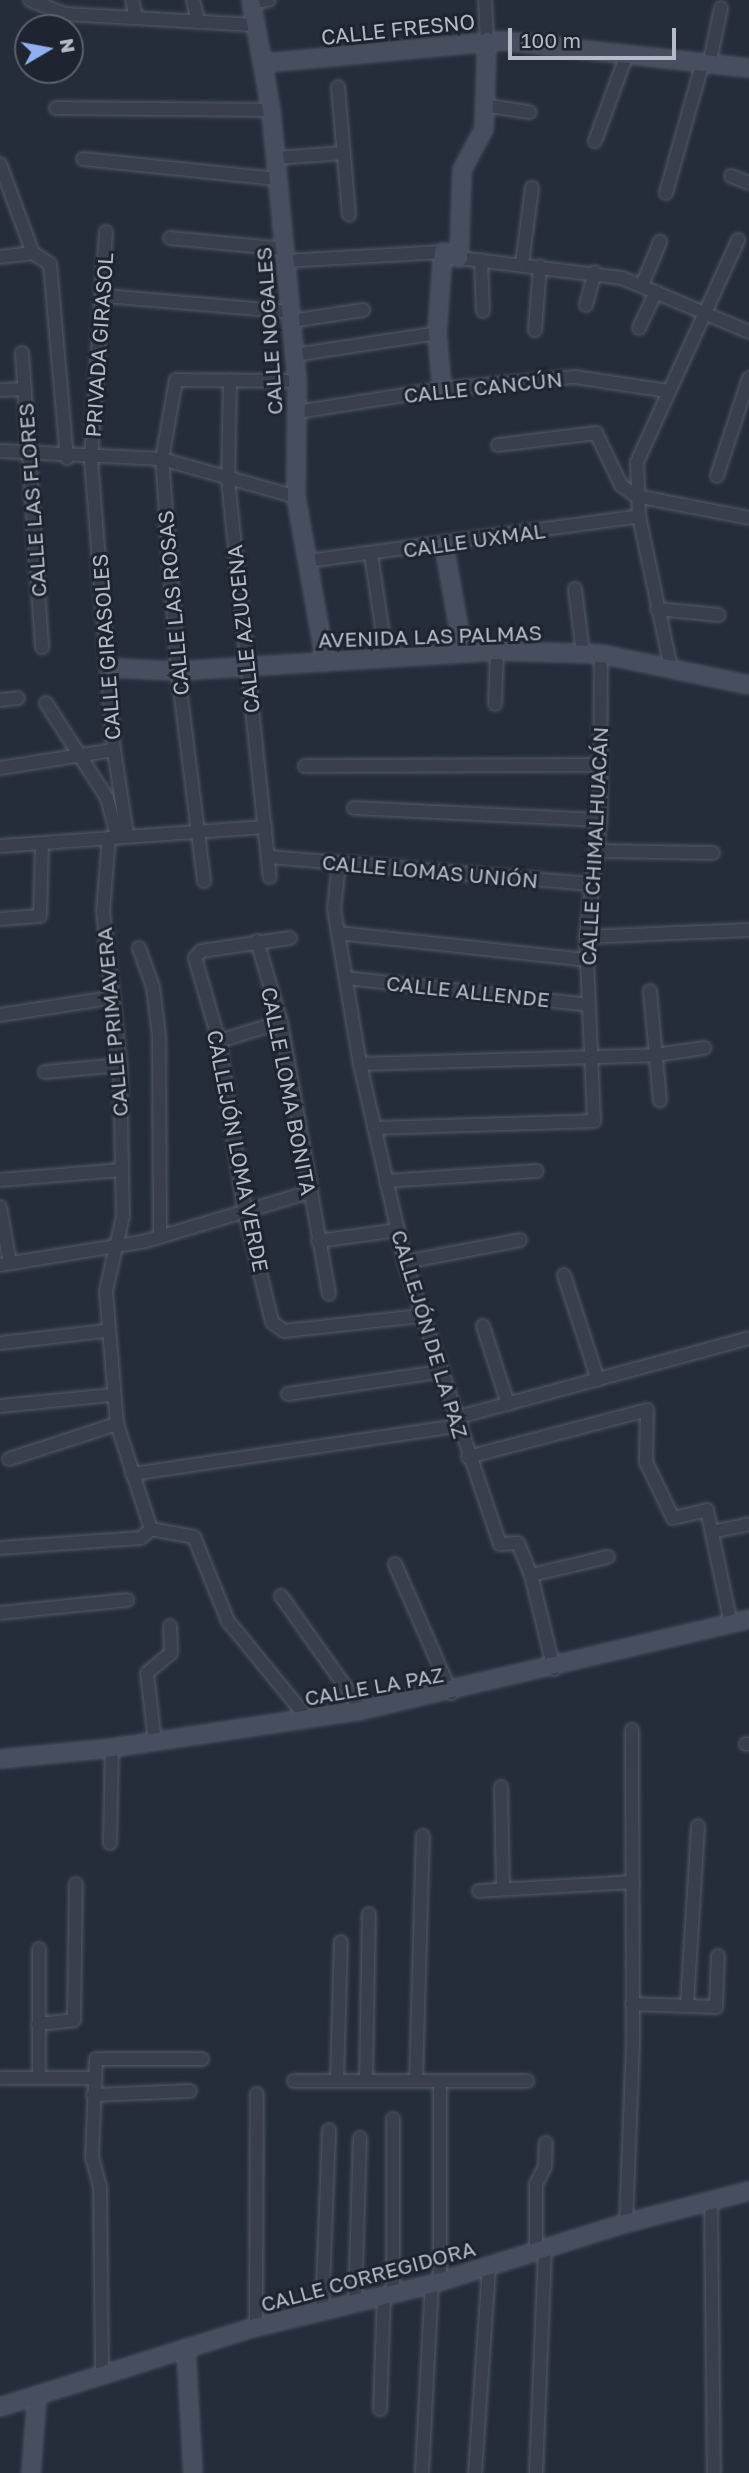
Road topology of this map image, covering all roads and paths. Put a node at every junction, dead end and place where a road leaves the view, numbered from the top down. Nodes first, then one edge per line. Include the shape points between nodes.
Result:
1 (30, 0) edge
2 (132, 0) edge
3 (193, 0) edge
4 (269, 0) edge
5 (485, 0) edge
6 (251, 1) edge
7 (720, 8) dead end
8 (136, 18) junction
9 (198, 21) junction
10 (255, 25) junction
11 (487, 41) junction
12 (627, 54) junction
13 (707, 61) junction
14 (265, 63) junction
15 (749, 68) edge
16 (338, 87) dead end
17 (483, 104) junction
18 (56, 108) dead end
19 (271, 110) junction
20 (528, 113) dead end
21 (594, 141) dead end
22 (343, 153) junction
23 (276, 158) junction
24 (83, 159) dead end
25 (0, 164) edge
26 (730, 176) dead end
27 (277, 179) junction
28 (749, 183) edge
29 (532, 188) dead end
30 (666, 193) dead end
31 (349, 215) dead end
32 (106, 232) dead end
33 (170, 238) dead end
34 (738, 240) dead end
35 (660, 242) dead end
36 (443, 252) junction
37 (33, 253) junction
38 (284, 255) junction
39 (0, 257) edge
40 (459, 258) junction
41 (481, 260) junction
42 (522, 264) junction
43 (540, 266) junction
44 (595, 272) junction
45 (642, 285) junction
46 (656, 292) junction
47 (105, 296) junction
48 (586, 305) dead end
49 (363, 310) dead end
50 (483, 311) dead end
51 (704, 315) junction
52 (290, 316) junction
53 (639, 328) dead end
54 (535, 330) dead end
55 (749, 332) edge
56 (437, 333) junction
57 (22, 353) dead end
58 (294, 355) junction
59 (749, 378) edge
60 (230, 380) junction
61 (297, 381) junction
62 (25, 389) junction
63 (442, 389) junction
64 (0, 390) edge
65 (668, 391) junction
66 (297, 412) junction
67 (498, 445) dead end
68 (0, 452) edge
69 (29, 453) junction
70 (67, 458) junction
71 (91, 459) junction
72 (162, 459) junction
73 (717, 476) dead end
74 (228, 480) junction
75 (636, 496) junction
76 (296, 498) junction
77 (639, 516) junction
78 (749, 517) edge
79 (444, 545) junction
80 (371, 554) junction
81 (308, 561) junction
82 (575, 589) dead end
83 (657, 608) junction
84 (719, 615) dead end
85 (42, 647) dead end
86 (497, 650) junction
87 (463, 652) junction
88 (583, 653) junction
89 (386, 654) junction
90 (601, 654) junction
91 (325, 659) junction
92 (246, 666) junction
93 (111, 668) junction
94 (671, 668) junction
95 (178, 671) junction
96 (749, 683) edge
97 (18, 698) dead end
98 (0, 700) edge
99 (46, 703) dead end
100 (495, 704) dead end
101 (114, 750) junction
102 (78, 754) junction
103 (600, 765) junction
104 (305, 766) dead end
105 (0, 768) edge
106 (354, 808) dead end
107 (600, 820) junction
108 (265, 827) junction
109 (195, 832) junction
110 (118, 836) junction
111 (42, 844) junction
112 (0, 846) edge
113 (598, 851) junction
114 (713, 853) dead end
115 (269, 857) junction
116 (339, 863) junction
117 (270, 877) dead end
118 (204, 881) dead end
119 (591, 884) junction
120 (0, 919) edge
121 (749, 930) edge
122 (338, 933) junction
123 (586, 937) junction
124 (289, 938) dead end
125 (257, 941) junction
126 (139, 948) dead end
127 (586, 960) junction
128 (346, 978) junction
129 (650, 991) dead end
130 (110, 998) junction
131 (589, 1005) junction
132 (0, 1015) edge
133 (281, 1022) junction
134 (219, 1041) junction
135 (704, 1048) dead end
136 (656, 1055) junction
137 (593, 1056) junction
138 (360, 1064) junction
139 (120, 1065) junction
140 (45, 1072) dead end
141 (660, 1101) dead end
142 (374, 1128) junction
143 (121, 1170) junction
144 (537, 1171) dead end
145 (0, 1180) edge
146 (386, 1181) junction
147 (309, 1192) junction
148 (0, 1207) edge
149 (244, 1208) junction
150 (398, 1230) junction
151 (160, 1236) junction
152 (520, 1240) dead end
153 (318, 1241) junction
154 (115, 1248) junction
155 (405, 1262) junction
156 (5, 1264) edge
157 (564, 1275) dead end
158 (329, 1294) dead end
159 (420, 1316) junction
160 (483, 1326) dead end
161 (106, 1331) junction
162 (749, 1338) edge
163 (0, 1343) edge
164 (439, 1372) junction
165 (598, 1380) junction
166 (288, 1394) dead end
167 (111, 1395) junction
168 (508, 1404) junction
169 (1, 1406) edge
170 (457, 1422) junction
171 (117, 1424) junction
172 (468, 1457) junction
173 (9, 1459) dead end
174 (131, 1475) junction
175 (749, 1524) edge
176 (152, 1529) junction
177 (712, 1532) junction
178 (0, 1548) edge
179 (608, 1557) dead end
180 (395, 1564) dead end
181 (531, 1575) junction
182 (281, 1596) dead end
183 (127, 1601) dead end
184 (0, 1614) edge
185 (749, 1619) edge
186 (731, 1624) junction
187 (170, 1626) dead end
188 (554, 1669) junction
189 (451, 1693) junction
190 (362, 1710) junction
191 (308, 1719) junction
192 (632, 1730) dead end
193 (155, 1742) junction
194 (112, 1748) junction
195 (0, 1759) edge
196 (501, 1787) dead end
197 (698, 1826) dead end
198 (423, 1836) dead end
199 (110, 1843) dead end
200 (633, 1882) junction
201 (76, 1884) dead end
202 (503, 1889) junction
203 (479, 1891) dead end
204 (369, 1914) dead end
205 (341, 1942) dead end
206 (39, 1949) dead end
207 (718, 1955) dead end
208 (632, 2004) junction
209 (687, 2006) junction
210 (38, 2024) junction
211 (202, 2059) dead end
212 (39, 2077) junction
213 (0, 2078) edge
214 (92, 2078) junction
215 (366, 2080) junction
216 (294, 2081) dead end
217 (337, 2081) junction
218 (416, 2081) junction
219 (440, 2081) junction
220 (527, 2081) dead end
221 (190, 2091) dead end
222 (257, 2094) dead end
223 (93, 2095) junction
224 (393, 2119) dead end
225 (329, 2130) dead end
226 (360, 2138) dead end
227 (546, 2143) dead end
228 (749, 2191) edge
229 (711, 2200) junction
230 (626, 2223) junction
231 (541, 2250) junction
232 (489, 2266) junction
233 (436, 2283) junction
234 (388, 2296) junction
235 (355, 2304) junction
236 (322, 2313) junction
237 (256, 2327) junction
238 (186, 2348) junction
239 (102, 2372) junction
240 (37, 2396) junction
241 (0, 2407) edge
242 (380, 2409) dead end
243 (422, 2472) edge
244 (32, 2473) edge
245 (193, 2473) edge
246 (475, 2473) edge
247 (536, 2473) edge
248 (714, 2473) edge

1 - 8 street via 65,14
2 - 8 street
3 - 9 street
4 - 6 street
5 - 11 street
6 - 10 main road, CALLE NOGALES
7 - 13 street
8 - 9 street
9 - 10 street
10 - 14 main road, CALLE NOGALES
11 - 12 main road, CALLE FRESNO
11 - 14 main road, CALLE FRESNO
11 - 17 main road
12 - 13 main road, CALLE FRESNO
12 - 21 street
13 - 15 main road, CALLE FRESNO
13 - 30 street
14 - 19 main road, CALLE NOGALES
16 - 22 street
17 - 20 street
17 - 40 main road via 480,140 462,170
18 - 19 street
19 - 23 main road, CALLE NOGALES
22 - 23 street
22 - 31 street
23 - 27 main road, CALLE NOGALES
24 - 27 street
25 - 37 street
26 - 28 street
27 - 38 main road, CALLE NOGALES
29 - 42 street
32 - 47 street, PRIVADA GIRASOL
33 - 38 street
34 - 51 street
35 - 45 street
36 - 38 street
36 - 40 main road
36 - 56 main road
37 - 39 street
37 - 70 street via 50,264 55,284
38 - 52 main road, CALLE NOGALES
40 - 41 street
41 - 42 street
41 - 50 street
42 - 43 street
43 - 44 street
43 - 54 street
44 - 45 street
44 - 48 street
45 - 46 street
46 - 51 street
46 - 53 street
47 - 52 street
47 - 71 street, PRIVADA GIRASOL
49 - 52 street
51 - 55 street
51 - 65 street
52 - 58 main road, CALLE NOGALES
56 - 58 street
56 - 63 main road
57 - 62 street, CALLE LAS FLORES
58 - 61 main road, CALLE NOGALES
59 - 73 street
60 - 61 street
60 - 72 street, CALLE LAS ROSAS via 179,377
60 - 74 street, CALLE AZUCENA
61 - 66 main road, CALLE NOGALES
62 - 64 street
62 - 69 street, CALLE LAS FLORES
63 - 65 street, CALLE CANCÚN via 575,377
63 - 66 street, CALLE CANCÚN
65 - 75 street via 636,462
66 - 76 main road, CALLE NOGALES
67 - 75 street via 599,434 621,485
68 - 69 street
69 - 70 street
69 - 85 street, CALLE LAS FLORES
70 - 71 street
71 - 72 street
71 - 93 street, CALLE GIRASOLES
72 - 74 street
72 - 95 street, CALLE LAS ROSAS
74 - 76 street
74 - 92 street, CALLE AZUCENA
75 - 77 street
75 - 78 street
76 - 81 main road, CALLE NOGALES
77 - 79 street, CALLE UXMAL
77 - 83 street
79 - 80 street, CALLE UXMAL
79 - 87 main road
80 - 81 street, CALLE UXMAL
80 - 89 street
81 - 91 main road, CALLE NOGALES
82 - 88 street
83 - 84 street
83 - 94 street
86 - 87 main road, AVENIDA LAS PALMAS
86 - 88 main road, AVENIDA LAS PALMAS
86 - 100 street
87 - 89 main road, AVENIDA LAS PALMAS
88 - 90 main road, AVENIDA LAS PALMAS
89 - 91 main road, AVENIDA LAS PALMAS
90 - 94 main road, AVENIDA LAS PALMAS
90 - 103 street, CALLE CHIMALHUACÁN
91 - 92 main road, AVENIDA LAS PALMAS
92 - 95 main road, AVENIDA LAS PALMAS
92 - 108 street, CALLE AZUCENA
93 - 95 main road, AVENIDA LAS PALMAS
93 - 101 street, CALLE GIRASOLES
94 - 96 main road, AVENIDA LAS PALMAS
95 - 109 street, CALLE LAS ROSAS
97 - 98 street
99 - 102 street
101 - 102 street
101 - 110 street, CALLE GIRASOLES
102 - 105 street
102 - 110 street via 107,798
103 - 104 street
103 - 107 street, CALLE CHIMALHUACÁN
106 - 107 street
107 - 113 street, CALLE CHIMALHUACÁN
108 - 109 street
108 - 115 street, CALLE AZUCENA
109 - 110 street
109 - 118 street, CALLE LAS ROSAS
110 - 111 street
110 - 130 street, CALLE PRIMAVERA via 103,911
111 - 112 street
111 - 120 street via 40,916
113 - 114 street
113 - 119 street, CALLE CHIMALHUACÁN
115 - 116 street, CALLE LOMAS UNIÓN
115 - 117 street, CALLE AZUCENA
116 - 119 street, CALLE LOMAS UNIÓN
116 - 122 street, CALLEJÓN DE LA PAZ via 334,909
119 - 123 street, CALLE CHIMALHUACÁN
121 - 123 street
122 - 127 street
122 - 128 street, CALLEJÓN DE LA PAZ
123 - 127 street, CALLE CHIMALHUACÁN
124 - 125 street
125 - 133 street, CALLE LOMA BONITA
125 - 134 street, CALLEJÓN LOMA VERDE via 196,954
126 - 151 street via 153,987 159,1036
127 - 131 street, CALLE CHIMALHUACÁN
128 - 131 street, CALLE ALLENDE
128 - 138 street, CALLEJÓN DE LA PAZ
129 - 136 street
130 - 132 street
130 - 139 street, CALLE PRIMAVERA
131 - 137 street, CALLE CHIMALHUACÁN
133 - 134 street
133 - 147 street, CALLE LOMA BONITA
134 - 149 street, CALLEJÓN LOMA VERDE
135 - 136 street
136 - 137 street
136 - 141 street
137 - 138 street
137 - 142 street, CALLE CHIMALHUACÁN via 594,1121
138 - 142 street, CALLEJÓN DE LA PAZ
139 - 140 street
139 - 143 street, CALLE PRIMAVERA
142 - 146 street, CALLEJÓN DE LA PAZ
143 - 145 street
143 - 154 street, CALLE PRIMAVERA via 123,1216
144 - 146 street
146 - 150 street, CALLEJÓN DE LA PAZ
147 - 149 street
147 - 153 street, CALLE LOMA BONITA
148 - 156 street
149 - 151 street
149 - 159 street, CALLEJÓN LOMA VERDE via 276,1329
150 - 153 street
150 - 155 street, CALLEJÓN DE LA PAZ
151 - 154 street
152 - 155 street
153 - 158 street, CALLE LOMA BONITA
154 - 156 street
154 - 161 street, CALLE PRIMAVERA via 106,1291
155 - 159 street, CALLEJÓN DE LA PAZ
157 - 165 street
159 - 164 street, CALLEJÓN DE LA PAZ
160 - 168 street
161 - 163 street
161 - 167 street, CALLE PRIMAVERA
162 - 165 street
164 - 166 street
164 - 170 street, CALLEJÓN DE LA PAZ
165 - 168 street
167 - 169 street
167 - 171 street, CALLE PRIMAVERA
168 - 170 street
170 - 172 street, CALLEJÓN DE LA PAZ
170 - 174 street
171 - 173 street
171 - 174 street, CALLE PRIMAVERA
172 - 177 street via 648,1410 646,1462 673,1518 707,1510
172 - 181 street, CALLEJÓN DE LA PAZ via 500,1544 518,1543
174 - 176 street, CALLE PRIMAVERA
175 - 177 street
176 - 178 street via 141,1538
176 - 191 street via 194,1537 228,1621
177 - 186 street
179 - 181 street
180 - 189 street
181 - 188 street, CALLEJÓN DE LA PAZ
182 - 190 street
183 - 184 street
185 - 186 main road, CALLE LA PAZ
186 - 188 main road, CALLE LA PAZ
187 - 193 street via 171,1654 147,1673
188 - 189 main road, CALLE LA PAZ
189 - 190 main road, CALLE LA PAZ
190 - 191 main road, CALLE LA PAZ
191 - 193 main road, CALLE LA PAZ
192 - 200 street
193 - 194 main road, CALLE LA PAZ
194 - 195 main road, CALLE LA PAZ
194 - 199 street
196 - 202 street
197 - 209 street
198 - 218 street
200 - 202 street
200 - 208 street
201 - 210 street via 74,2020
202 - 203 street
204 - 215 street
205 - 217 street
206 - 210 street
207 - 209 street via 716,2007
208 - 209 street
208 - 230 street
210 - 212 street
211 - 214 street via 96,2059
212 - 213 street
212 - 214 street
214 - 223 street
215 - 217 street
215 - 218 street
216 - 217 street
218 - 219 street
219 - 220 street
219 - 233 street
221 - 223 street
222 - 237 street
223 - 239 street
224 - 234 street
225 - 236 street
226 - 235 street
227 - 231 street via 545,2165 536,2184
228 - 229 main road, CALLE CORREGIDORA
229 - 230 main road, CALLE CORREGIDORA
229 - 248 street
230 - 231 main road, CALLE CORREGIDORA
231 - 232 main road, CALLE CORREGIDORA
231 - 247 street
232 - 233 main road, CALLE CORREGIDORA
232 - 246 street
233 - 234 main road, CALLE CORREGIDORA
233 - 243 street
234 - 235 main road, CALLE CORREGIDORA
234 - 242 street
235 - 236 main road, CALLE CORREGIDORA
236 - 237 main road, CALLE CORREGIDORA
237 - 238 main road, CALLE CORREGIDORA
238 - 239 main road, CALLE CORREGIDORA
238 - 245 main road
239 - 240 main road, CALLE CORREGIDORA
240 - 241 main road, CALLE CORREGIDORA
240 - 244 main road

